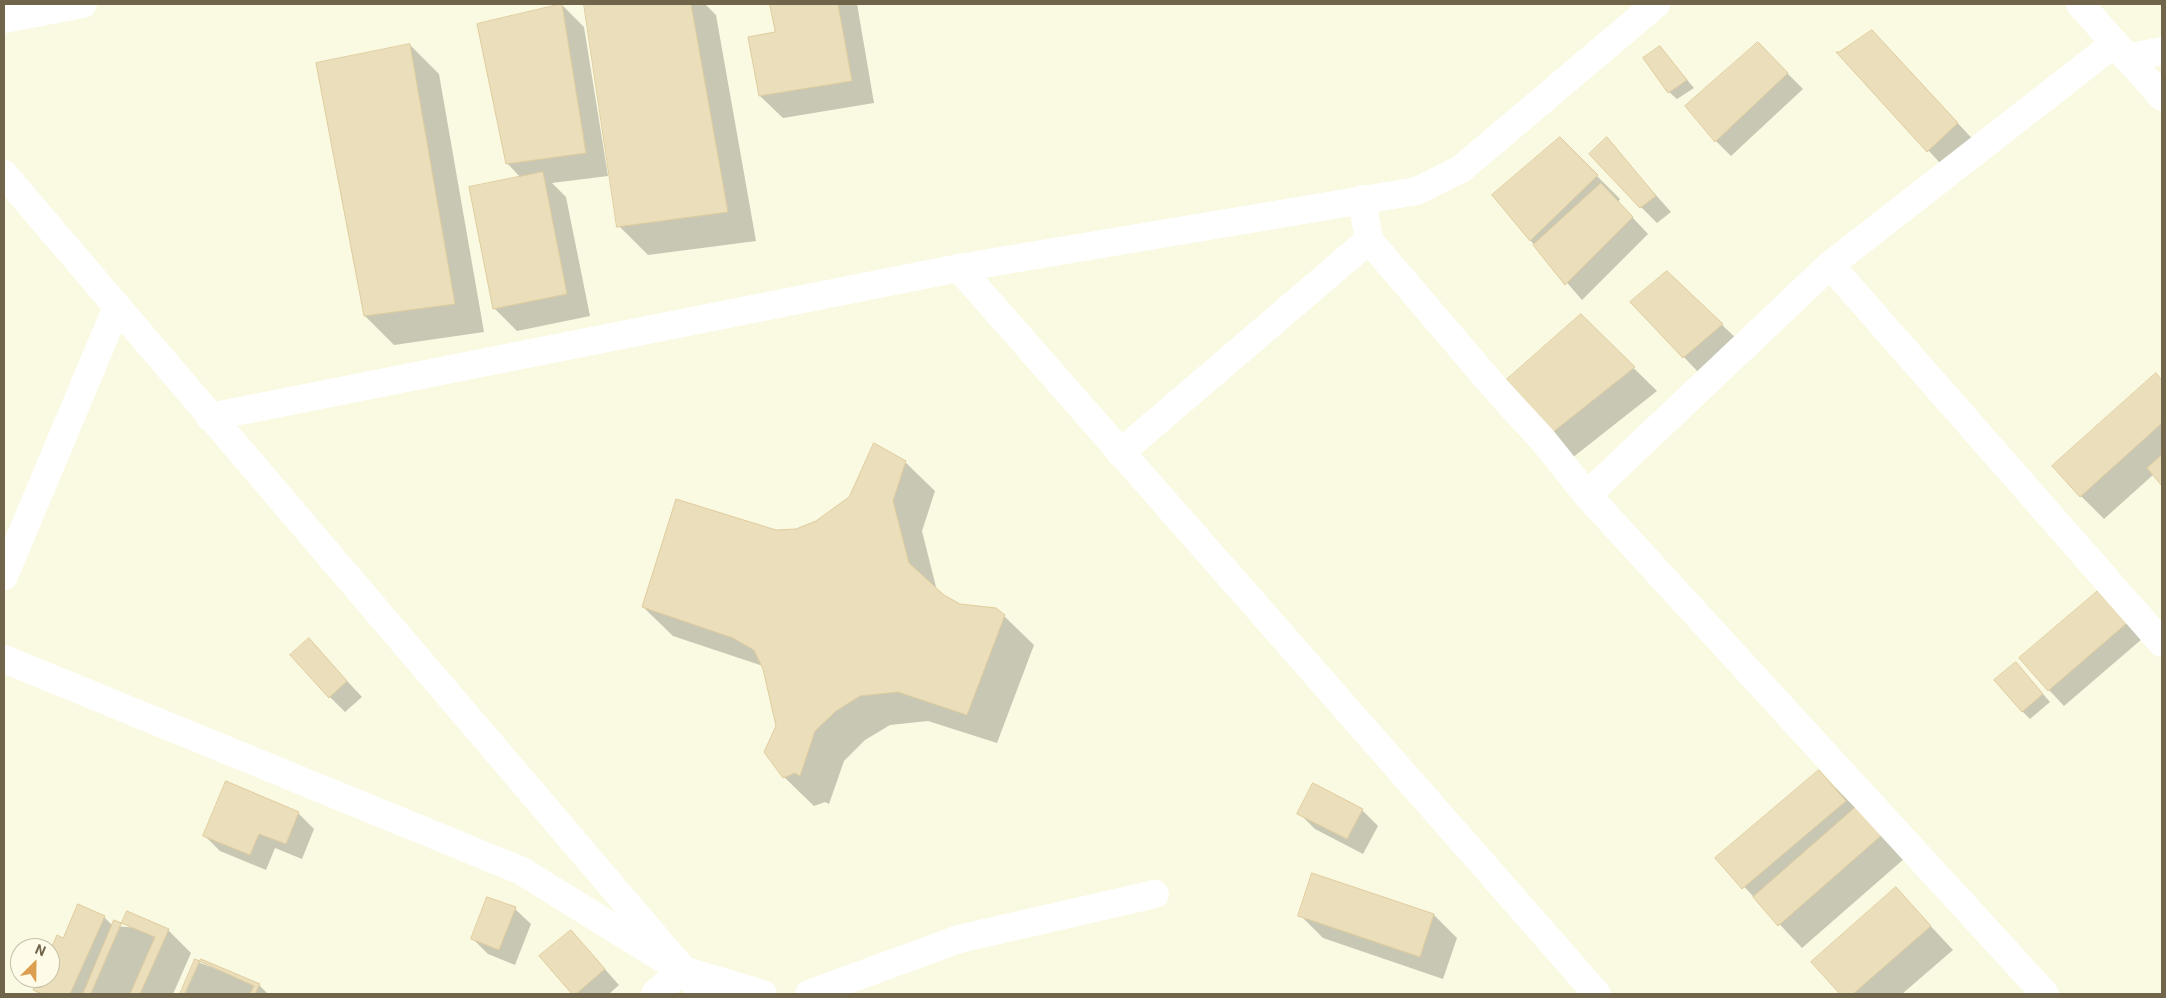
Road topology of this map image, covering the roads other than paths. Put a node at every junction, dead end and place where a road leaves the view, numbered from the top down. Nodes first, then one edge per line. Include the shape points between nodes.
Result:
1 (83, 4) edge
2 (1656, 4) edge
3 (2080, 4) edge
4 (4, 20) edge
5 (2121, 50) junction
6 (2162, 52) edge
7 (2162, 97) edge
8 (4, 174) edge
9 (1362, 198) junction
10 (1369, 240) junction
11 (1830, 265) junction
12 (958, 268) junction
13 (117, 307) junction
14 (210, 417) junction
15 (1120, 453) junction
16 (1587, 495) junction
17 (4, 576) edge
18 (2162, 643) edge
19 (4, 658) edge
20 (1155, 894) dead end
21 (682, 970) junction
22 (655, 994) edge
23 (704, 994) edge
24 (763, 994) edge
25 (809, 994) edge
26 (1597, 994) edge
27 (2044, 994) edge

1 - 4 street
2 - 9 street via 1461,169 1417,190
3 - 5 street
5 - 6 street
5 - 7 street
5 - 11 street
8 - 13 street
9 - 10 street
9 - 12 street
10 - 15 street
10 - 16 street
11 - 16 street
11 - 18 street
12 - 14 street
12 - 15 street
13 - 14 street
13 - 17 street
14 - 21 street
15 - 26 street
16 - 27 street
19 - 21 street via 522,872
20 - 25 street via 959,939
21 - 22 street
21 - 23 street
21 - 24 street

